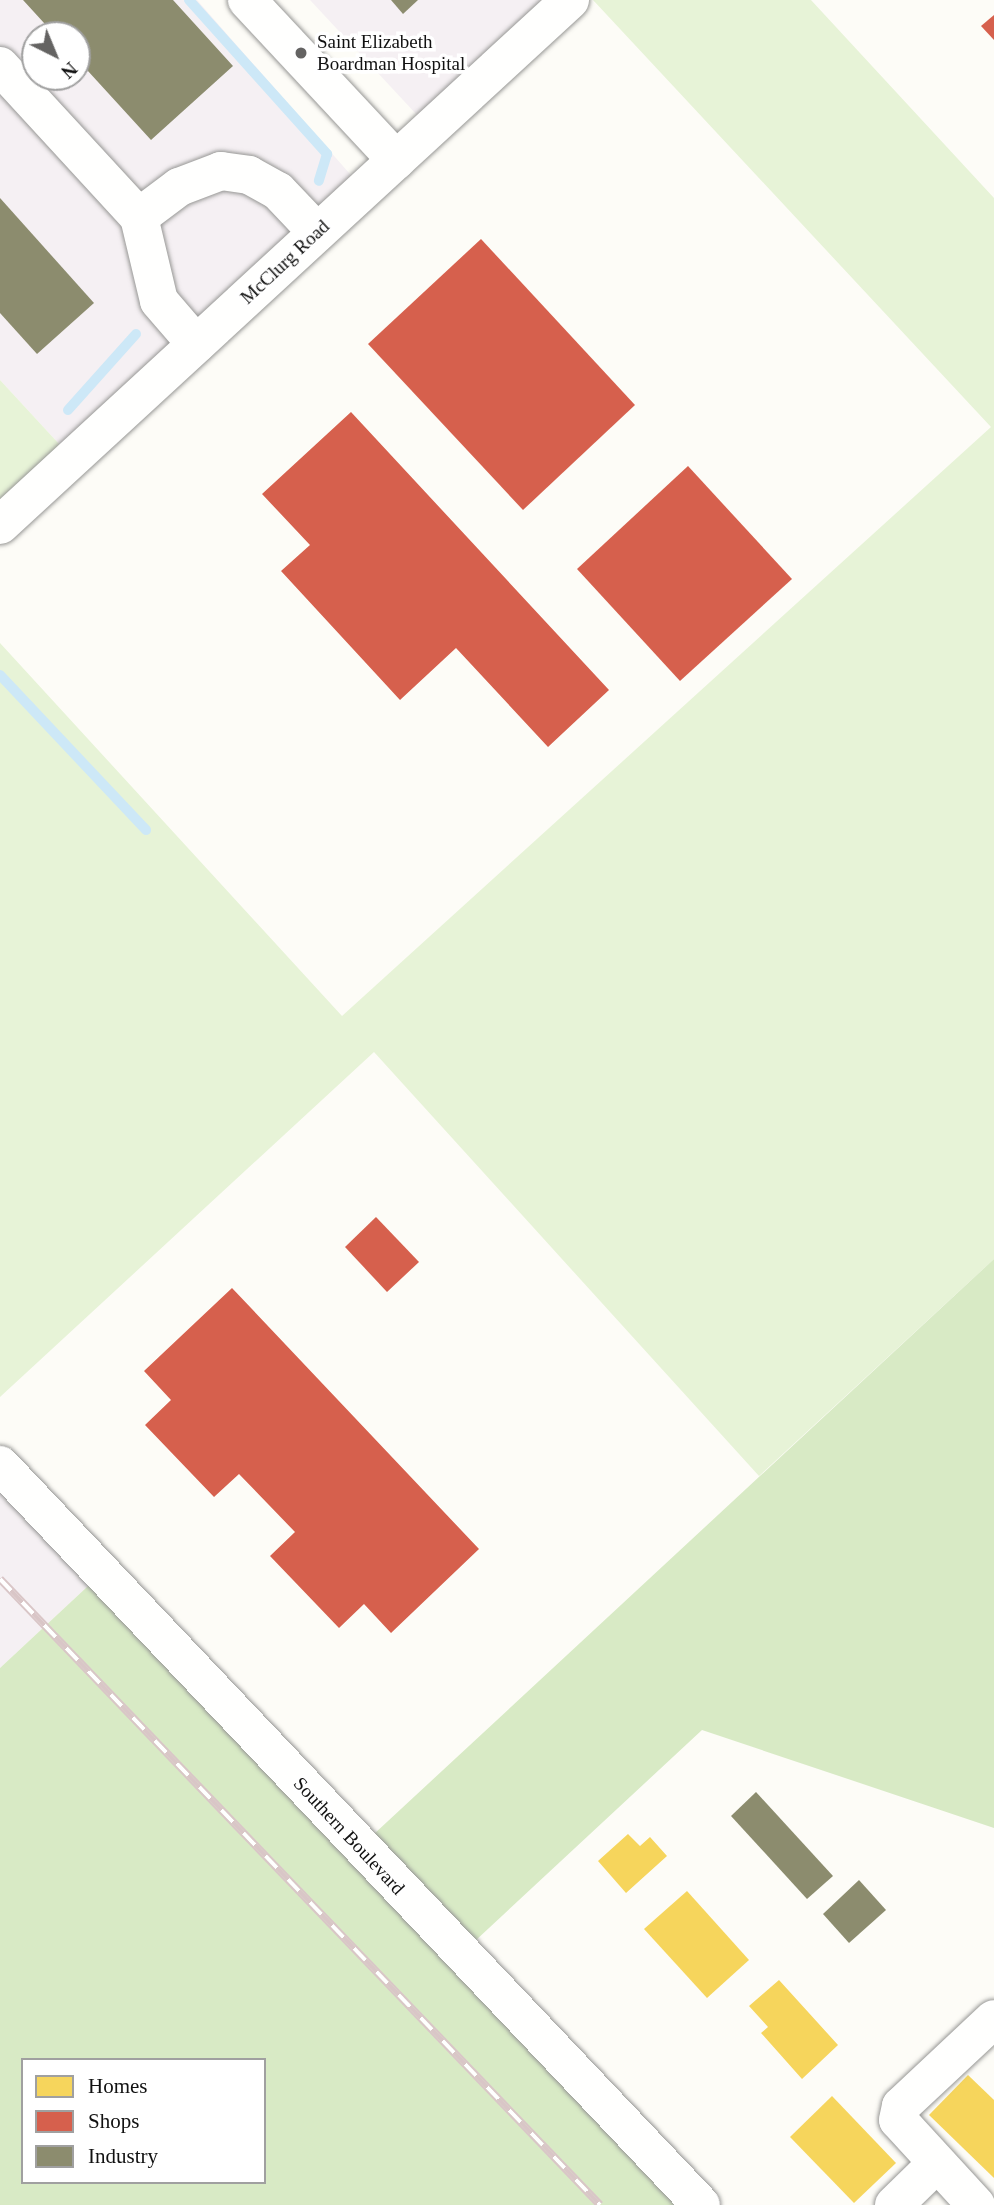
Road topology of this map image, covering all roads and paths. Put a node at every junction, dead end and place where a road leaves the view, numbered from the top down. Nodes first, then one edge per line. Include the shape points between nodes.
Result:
1 (247, 0) edge
2 (570, 0) edge
3 (0, 66) edge
4 (396, 160) junction
5 (139, 216) junction
6 (317, 232) junction
7 (196, 344) junction
8 (0, 525) edge
9 (0, 1465) edge
10 (994, 2018) edge
11 (936, 2164) junction
12 (701, 2205) edge
13 (894, 2205) edge
14 (975, 2205) edge

1 - 4 street
2 - 4 street, McClurg Road
3 - 5 street
4 - 6 street, McClurg Road
5 - 6 street via 179,187 221,171 249,175 278,191
5 - 7 street via 159,301
6 - 7 street, McClurg Road
7 - 8 street, McClurg Road
9 - 12 street, Southern Boulevard
10 - 11 street via 901,2106 898,2120
11 - 13 street
11 - 14 street

